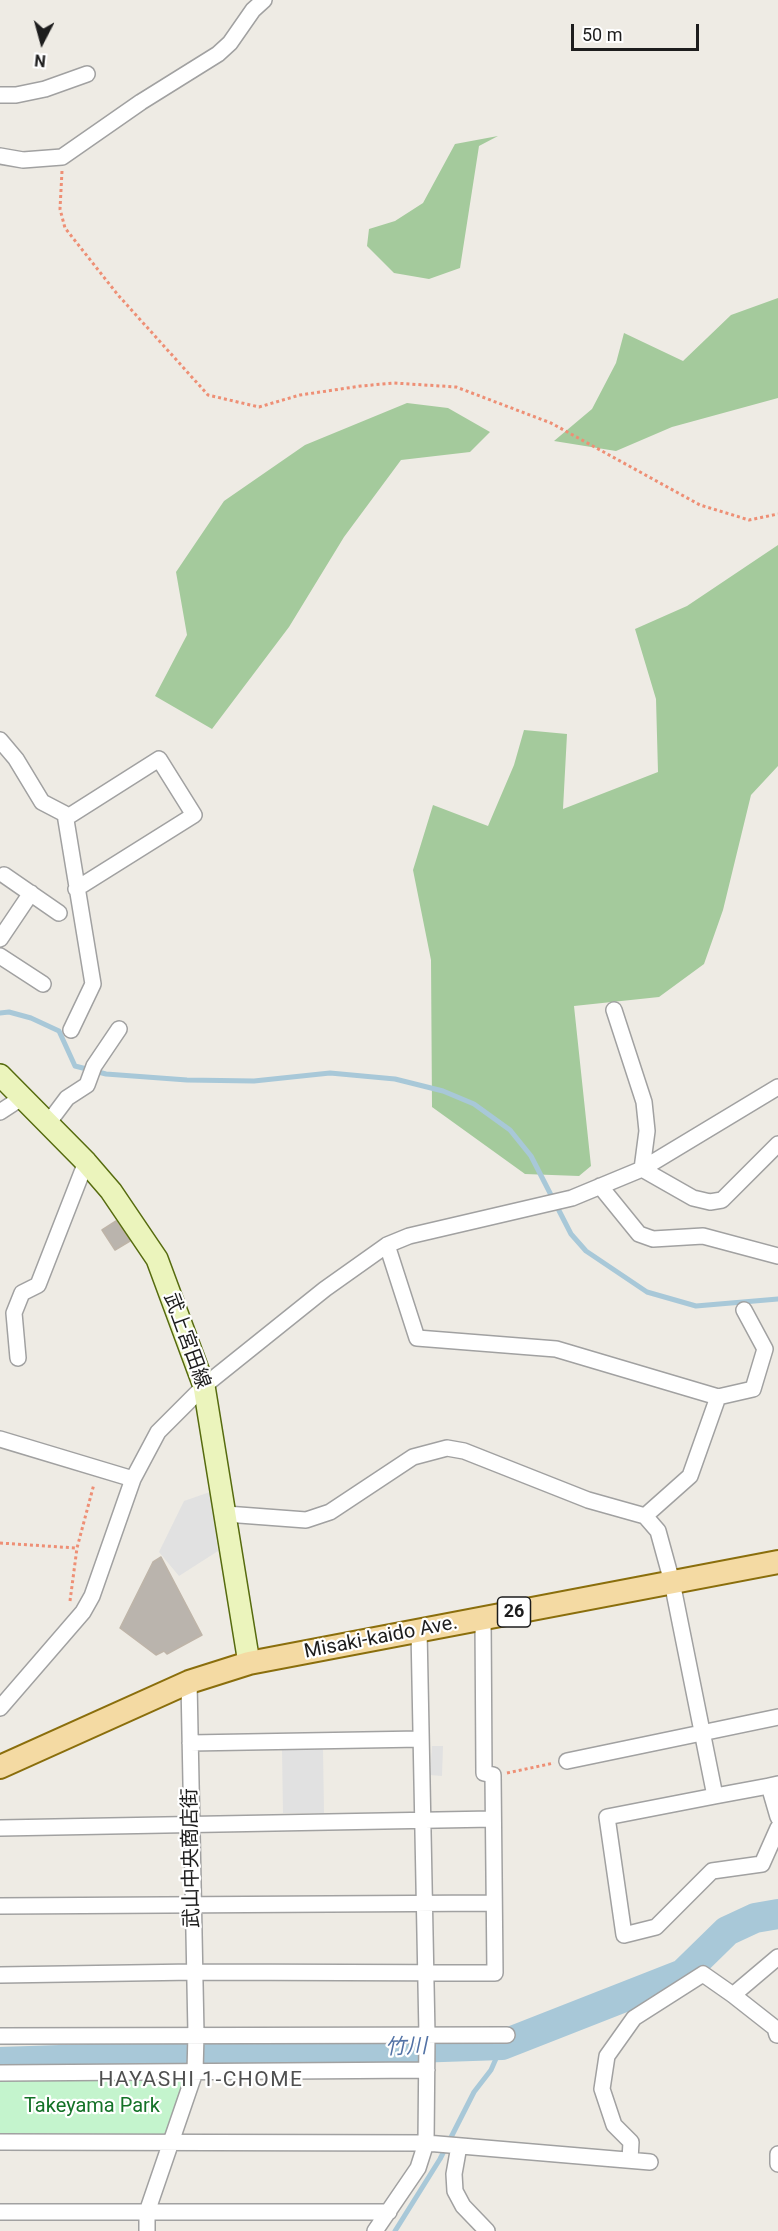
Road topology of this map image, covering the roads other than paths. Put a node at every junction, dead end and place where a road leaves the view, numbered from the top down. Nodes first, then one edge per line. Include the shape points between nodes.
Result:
1 (264, 0) edge
2 (87, 74) dead end
3 (0, 95) edge
4 (0, 156) edge
5 (0, 740) edge
6 (66, 818) junction
7 (4, 874) dead end
8 (76, 890) junction
9 (31, 893) junction
10 (59, 913) dead end
11 (0, 939) edge
12 (0, 956) edge
13 (42, 984) dead end
14 (614, 1010) dead end
15 (71, 1029) dead end
16 (119, 1029) dead end
17 (0, 1075) edge
18 (778, 1087) edge
19 (23, 1097) junction
20 (0, 1112) edge
21 (48, 1122) junction
22 (778, 1144) edge
23 (86, 1162) junction
24 (642, 1169) junction
25 (600, 1186) junction
26 (387, 1245) junction
27 (778, 1256) edge
28 (744, 1310) dead end
29 (7, 1311) edge
30 (18, 1358) dead end
31 (204, 1386) junction
32 (718, 1398) junction
33 (0, 1439) edge
34 (133, 1479) junction
35 (226, 1514) junction
36 (645, 1516) junction
37 (778, 1562) edge
38 (672, 1582) junction
39 (483, 1618) junction
40 (419, 1630) junction
41 (249, 1663) junction
42 (189, 1682) junction
43 (0, 1708) edge
44 (778, 1717) edge
45 (704, 1734) junction
46 (421, 1739) junction
47 (190, 1743) junction
48 (567, 1761) road end
49 (0, 1767) edge
50 (774, 1785) edge
51 (715, 1796) junction
52 (778, 1817) edge
53 (493, 1819) junction
54 (423, 1821) junction
55 (192, 1825) junction
56 (0, 1828) edge
57 (778, 1828) edge
58 (494, 1903) junction
59 (424, 1904) junction
60 (194, 1905) junction
61 (0, 1906) edge
62 (778, 1957) edge
63 (195, 1972) junction
64 (426, 1973) junction
65 (0, 1975) edge
66 (733, 1995) junction
67 (196, 2034) junction
68 (427, 2035) junction
69 (507, 2035) dead end
70 (777, 2035) edge
71 (0, 2036) edge
72 (427, 2070) junction
73 (195, 2072) junction
74 (0, 2073) edge
75 (0, 2142) edge
76 (172, 2142) junction
77 (426, 2143) junction
78 (459, 2146) junction
79 (778, 2154) edge
80 (630, 2160) junction
81 (650, 2162) dead end
82 (778, 2164) edge
83 (0, 2212) edge
84 (147, 2212) junction
85 (388, 2212) junction
86 (147, 2231) edge
87 (375, 2231) edge
88 (486, 2231) edge

1 - 4 street via 218,54 62,157 23,160
2 - 3 street via 45,89
5 - 6 street via 42,802
6 - 8 street
6 - 8 street via 159,759 194,815
7 - 9 street
8 - 15 street via 93,984
9 - 10 street
9 - 11 street
12 - 13 street
14 - 24 street via 644,1102 647,1131
16 - 21 street via 94,1066 87,1085 67,1098
17 - 19 main road, 武上宮田線
18 - 24 street
19 - 20 street
19 - 21 main road, 武上宮田線
21 - 23 main road, 武上宮田線
22 - 24 street via 722,1200 710,1203 693,1198
23 - 29 street via 38,1285 22,1293
23 - 31 main road, 武上宮田線 via 111,1191 157,1259
24 - 25 street
25 - 26 street via 530,1209 409,1236
25 - 27 street via 639,1234 653,1239 703,1236
26 - 31 street
26 - 32 street via 417,1338 556,1349
28 - 32 street via 765,1349 753,1389
29 - 30 street
31 - 34 street via 158,1432
31 - 35 main road, 武上宮田線
32 - 36 street via 690,1476
33 - 34 street
34 - 43 street via 87,1604
35 - 36 street via 306,1520 330,1512 413,1457 447,1448 464,1450 588,1500
35 - 41 main road, 武上宮田線
36 - 38 street via 658,1531
37 - 38 main road, Misaki-kaido Ave. / 26
38 - 39 main road, Misaki-kaido Ave. / 26
38 - 45 street
39 - 40 main road, Misaki-kaido Ave. / 26
39 - 53 street via 484,1773 493,1775
40 - 41 main road, Misaki-kaido Ave. / 26
40 - 46 street
41 - 42 main road, Misaki-kaido Ave. / 26
42 - 47 street, 武山中央商店街
42 - 49 main road, Misaki-kaido Ave. / 26
44 - 45 street
45 - 48 street
45 - 51 street
46 - 47 street
46 - 54 street
47 - 55 street, 武山中央商店街
50 - 51 street
50 - 52 street
51 - 57 street via 607,1817 624,1935 656,1927 712,1871 762,1864
53 - 54 street
53 - 58 street
54 - 55 street
54 - 59 street
55 - 56 street
55 - 60 street, 武山中央商店街
58 - 59 street
58 - 64 street via 495,1973
59 - 60 street
59 - 64 street
60 - 61 street
60 - 63 street, 武山中央商店街
62 - 66 street
63 - 64 street
63 - 65 street
63 - 67 street, 武山中央商店街
64 - 68 street
66 - 70 street via 775,2028
66 - 80 street via 703,1974 634,2018 607,2056 602,2089 614,2125 631,2142
67 - 68 street
67 - 71 street
67 - 73 street, 武山中央商店街
68 - 69 street
68 - 72 street
72 - 73 street
72 - 77 street
73 - 74 street
73 - 76 street, 武山中央商店街
75 - 76 street
76 - 77 street
76 - 84 street, 武山中央商店街
77 - 78 street
77 - 85 street via 418,2168
78 - 80 street
78 - 88 street via 454,2191
79 - 82 street
80 - 81 street
83 - 84 street
84 - 85 street
84 - 86 street, 武山中央商店街
85 - 87 street

